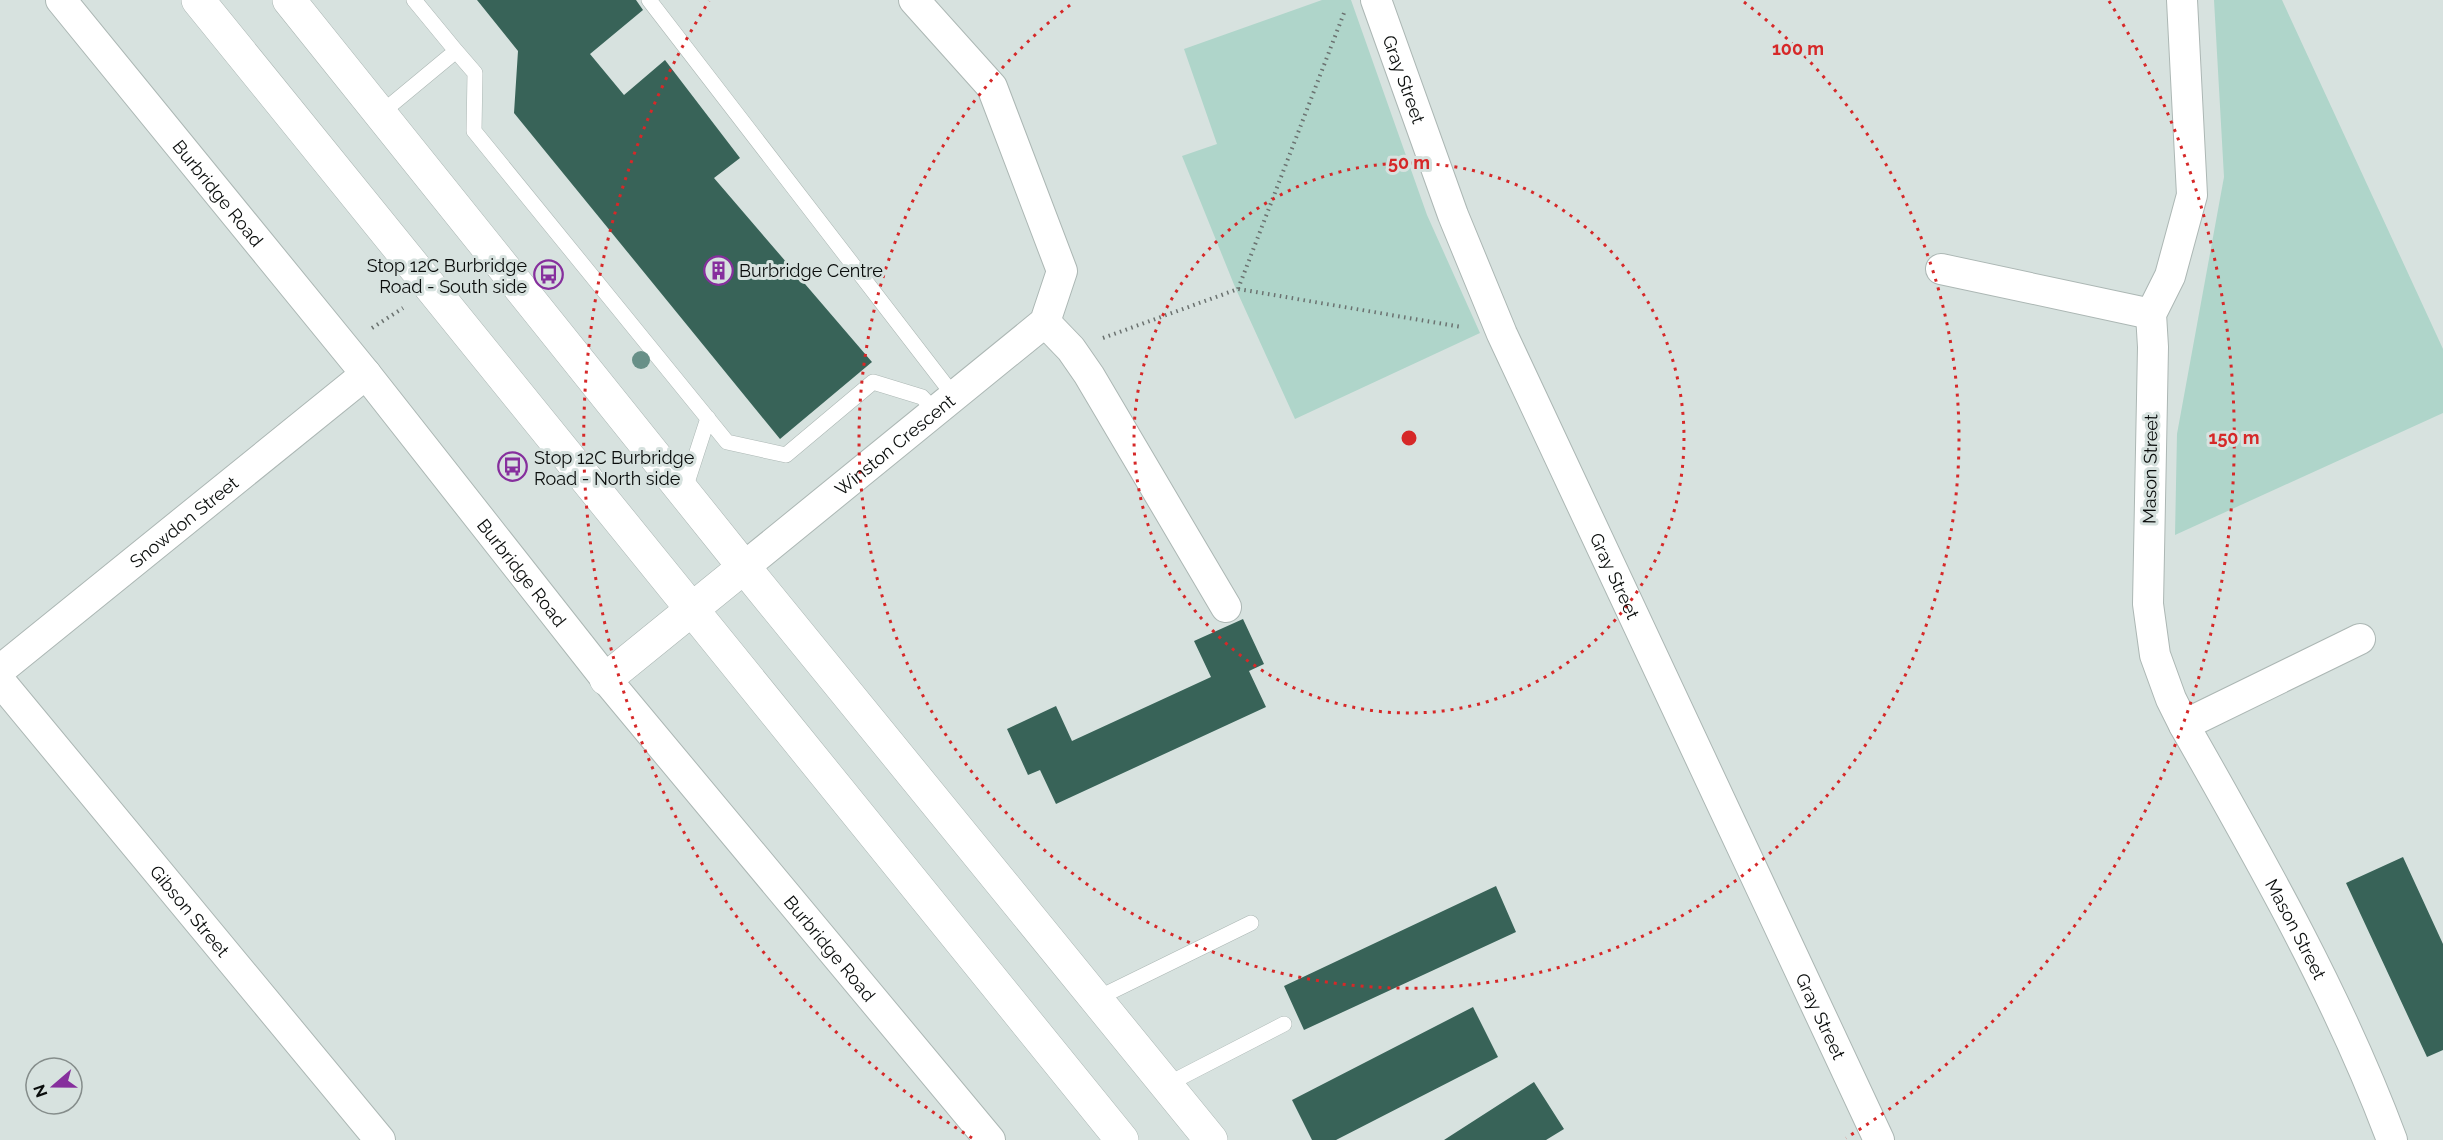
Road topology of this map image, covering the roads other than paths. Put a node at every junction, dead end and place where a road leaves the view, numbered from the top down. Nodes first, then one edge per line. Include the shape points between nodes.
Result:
1 (61, 0) edge
2 (198, 0) edge
3 (289, 0) edge
4 (414, 0) edge
5 (649, 0) edge
6 (914, 0) edge
7 (1376, 0) edge
8 (2182, 0) edge
9 (456, 51) junction
10 (380, 114) junction
11 (1941, 269) dead end
12 (2151, 314) junction
13 (1046, 322) junction
14 (366, 374) junction
15 (945, 404) junction
16 (708, 418) junction
17 (684, 492) junction
18 (744, 567) junction
19 (1226, 608) dead end
20 (692, 609) junction
21 (2360, 639) dead end
22 (0, 670) edge
23 (606, 679) junction
24 (0, 681) edge
25 (2184, 725) junction
26 (1251, 922) dead end
27 (1096, 999) junction
28 (1284, 1024) dead end
29 (1166, 1085) junction
30 (380, 1140) edge
31 (990, 1140) edge
32 (1122, 1140) edge
33 (1211, 1140) edge
34 (1879, 1140) edge
35 (2392, 1140) edge

1 - 14 street, Burbridge Road
2 - 20 main road
3 - 10 main road
4 - 9 lane
5 - 15 lane
6 - 13 street via 992,87 1062,271
7 - 34 street, Gray Street via 1453,215 1502,333
8 - 12 street via 2192,195 2170,276
9 - 10 lane
9 - 16 lane via 475,73 474,131
10 - 17 main road
11 - 12 street
12 - 25 street, Mason Street via 2148,604 2155,655
13 - 15 street, Winston Crescent
13 - 19 street via 1089,375
14 - 22 street, Snowdon Street
14 - 23 street, Burbridge Road
15 - 16 lane via 873,382 786,455 727,442
15 - 18 street, Winston Crescent
16 - 17 lane
17 - 18 main road
18 - 20 main road
18 - 27 main road
20 - 23 main road
20 - 32 main road
21 - 25 street
23 - 31 street, Burbridge Road
24 - 30 street, Gibson Street
25 - 35 street, Mason Street via 2278,890 2372,1087
26 - 27 lane
27 - 29 main road
28 - 29 lane
29 - 33 main road

